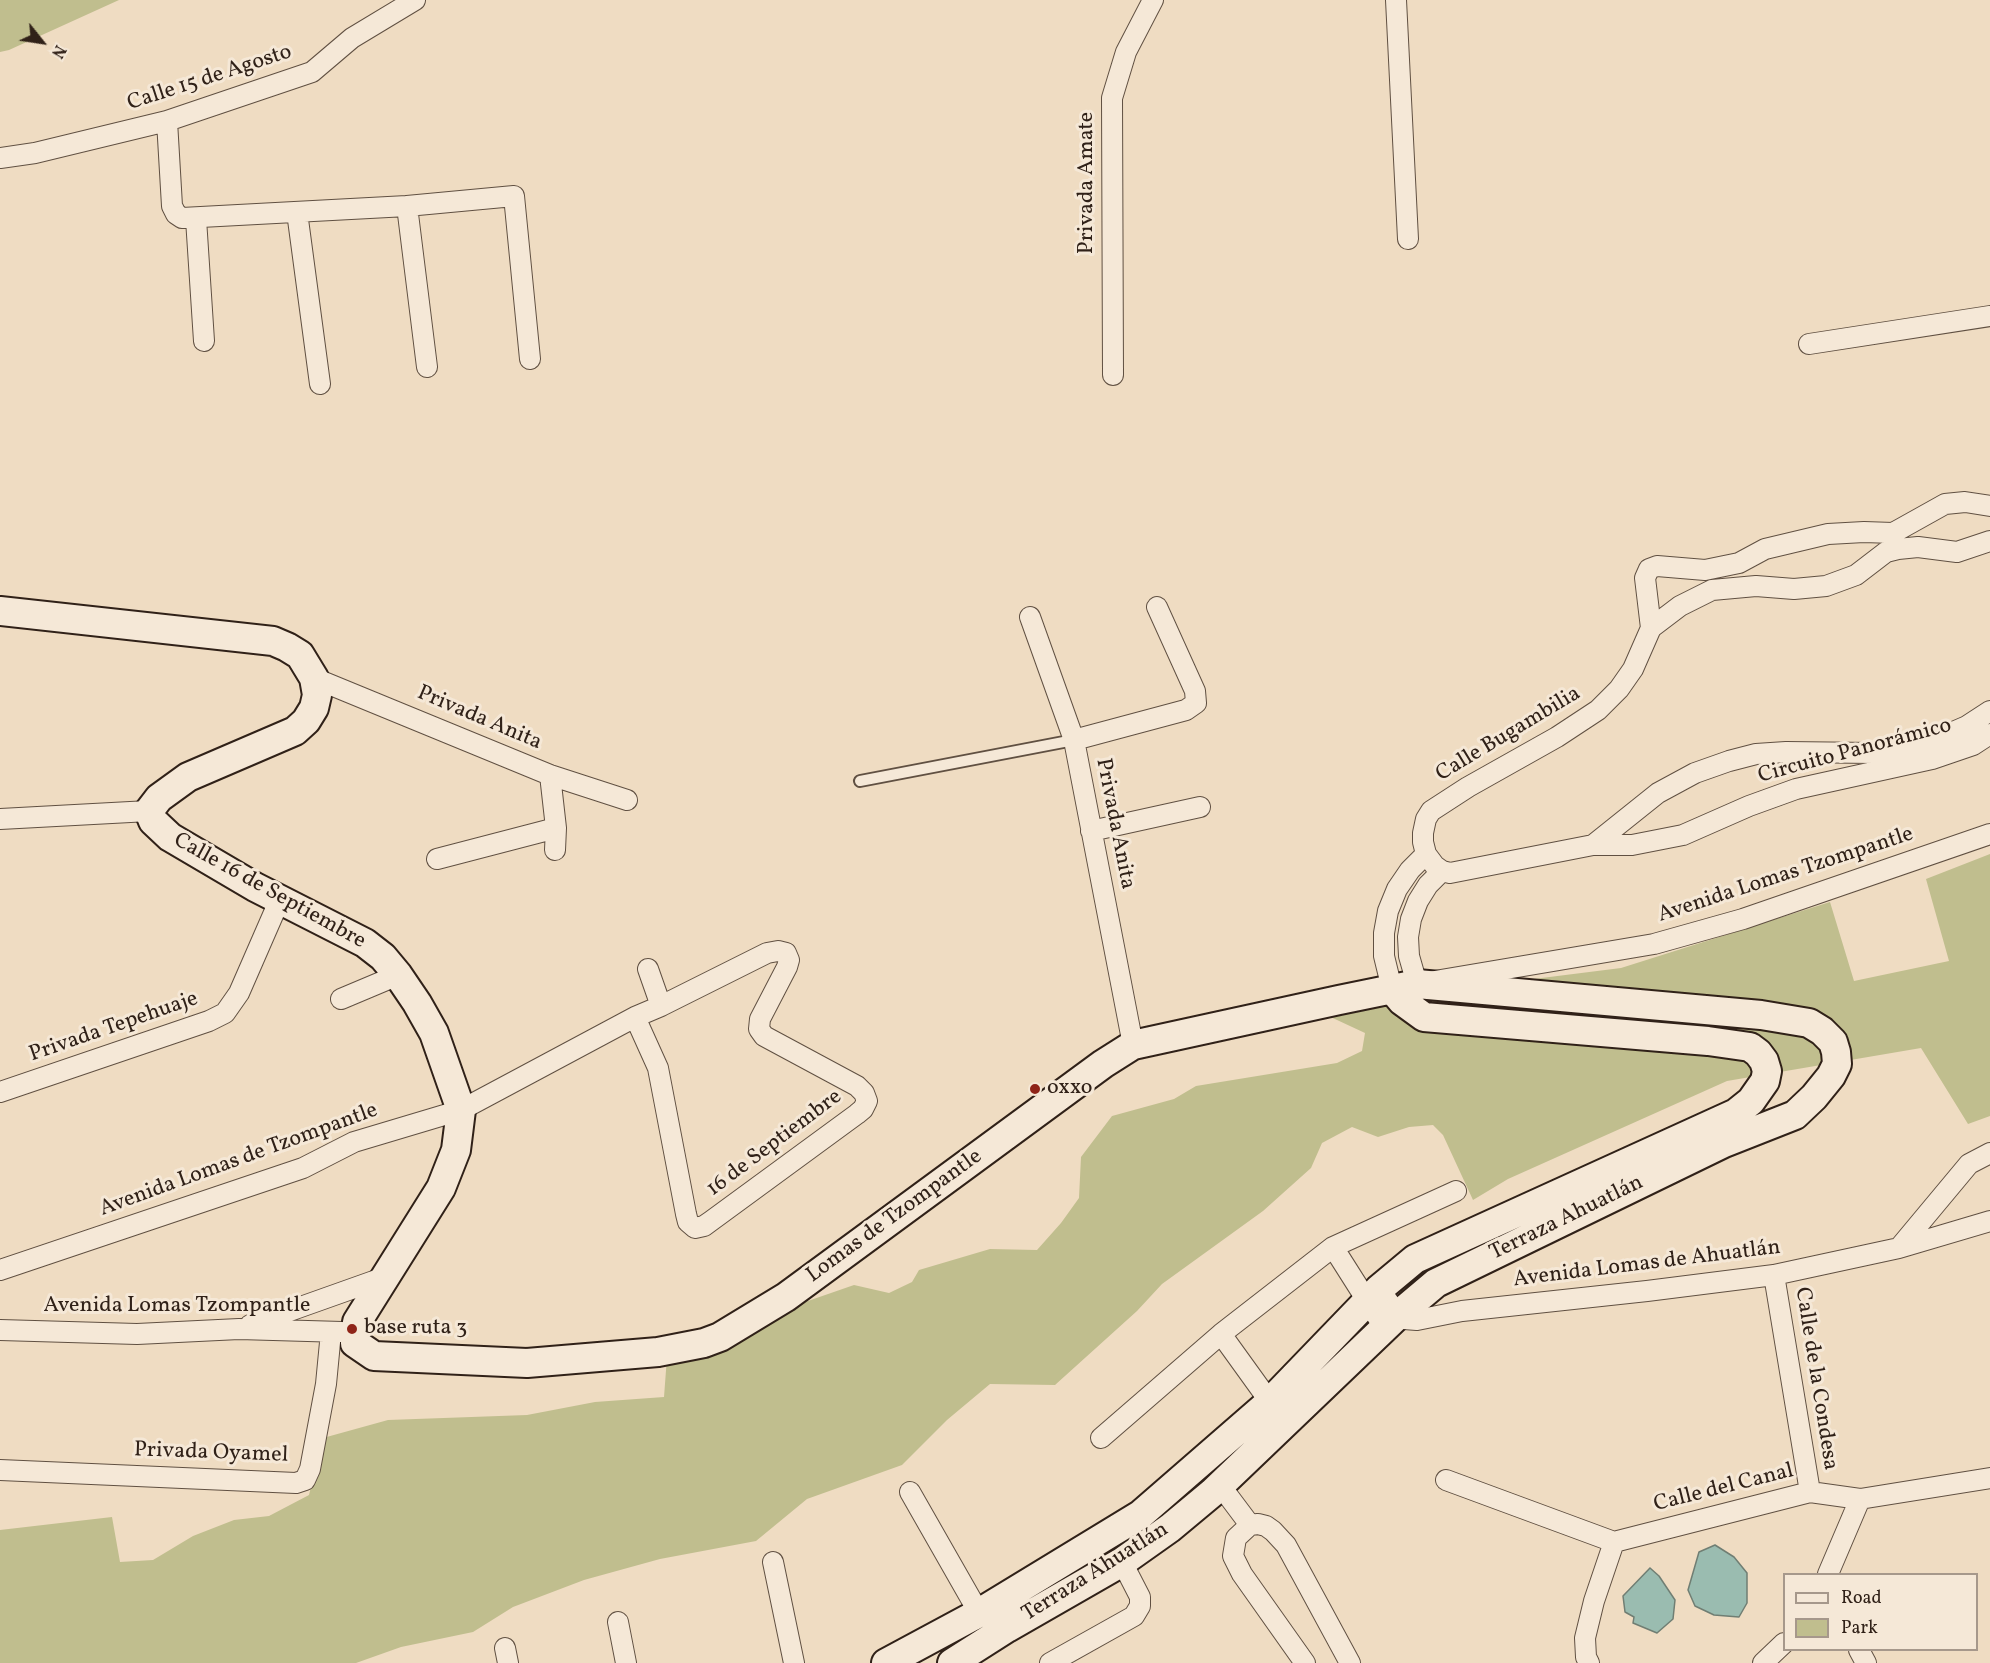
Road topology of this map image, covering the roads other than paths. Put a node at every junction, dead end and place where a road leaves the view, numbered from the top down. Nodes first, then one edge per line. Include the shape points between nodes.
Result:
1 (415, 0) edge
2 (1153, 0) edge
3 (1396, 0) edge
4 (167, 121) junction
5 (0, 158) edge
6 (407, 206) junction
7 (297, 212) junction
8 (196, 219) junction
9 (1408, 238) dead end
10 (1990, 316) edge
11 (204, 341) dead end
12 (1809, 344) dead end
13 (530, 359) dead end
14 (427, 368) dead end
15 (1113, 375) dead end
16 (320, 384) dead end
17 (1990, 506) edge
18 (1896, 541) junction
19 (1990, 541) edge
20 (1705, 570) junction
21 (1712, 590) junction
22 (1157, 607) dead end
23 (0, 610) edge
24 (1030, 616) dead end
25 (1651, 628) junction
26 (314, 678) junction
27 (1990, 711) edge
28 (1967, 726) junction
29 (1990, 734) edge
30 (1074, 740) junction
31 (1973, 745) junction
32 (550, 775) junction
33 (860, 781) dead end
34 (627, 800) dead end
35 (1200, 807) dead end
36 (149, 811) junction
37 (0, 819) edge
38 (556, 828) junction
39 (1091, 831) junction
40 (1990, 834) edge
41 (1593, 845) junction
42 (555, 850) dead end
43 (437, 859) dead end
44 (1433, 862) junction
45 (280, 898) junction
46 (648, 969) dead end
47 (398, 975) junction
48 (1404, 986) junction
49 (340, 999) dead end
50 (661, 1006) junction
51 (635, 1017) junction
52 (1133, 1045) junction
53 (0, 1092) edge
54 (461, 1110) junction
55 (1990, 1153) edge
56 (1456, 1191) dead end
57 (1990, 1221) edge
58 (1333, 1247) junction
59 (1899, 1248) junction
60 (0, 1270) edge
61 (1774, 1275) junction
62 (385, 1277) junction
63 (1373, 1295) junction
64 (1392, 1322) junction
65 (238, 1329) junction
66 (0, 1330) edge
67 (1221, 1334) junction
68 (347, 1336) junction
69 (1270, 1402) junction
70 (1101, 1438) dead end
71 (0, 1470) edge
72 (1990, 1478) edge
73 (1446, 1480) dead end
74 (1216, 1489) junction
75 (910, 1492) dead end
76 (1810, 1492) junction
77 (1860, 1498) junction
78 (1245, 1528) junction
79 (1614, 1542) junction
80 (773, 1562) dead end
81 (1122, 1562) junction
82 (1829, 1573) edge
83 (979, 1613) junction
84 (618, 1622) dead end
85 (1783, 1645) edge
86 (892, 1662) edge
87 (626, 1663) edge
88 (794, 1663) edge
89 (952, 1663) edge
90 (1050, 1663) edge
91 (1305, 1663) edge
92 (1350, 1663) edge
93 (1589, 1663) edge
94 (1763, 1663) edge

1 - 4 street, Calle 15 de Agosto via 352,38 312,72
2 - 15 street, Privada Amate via 1126,52 1112,98
3 - 9 street
4 - 5 street, Calle 15 de Agosto
4 - 8 street via 172,206 182,218
6 - 7 street
6 - 13 street via 514,196
6 - 14 street
7 - 8 street
7 - 16 street
8 - 11 street
10 - 12 street
17 - 18 street, Calle Bugambilia via 1945,504
18 - 19 street, Calle Bugambilia via 1957,552
18 - 20 street, Calle Bugambilia via 1864,532 1828,534 1766,549 1738,563
18 - 21 street, Calle Bugambilia via 1856,575 1826,586
20 - 21 street
20 - 25 street, Calle Bugambilia via 1657,566 1649,569 1645,578
21 - 25 street, Calle Bugambilia via 1680,606
22 - 30 street via 1195,691 1196,702 1186,710
23 - 26 street via 273,641 300,655
24 - 30 street, Privada Anita
25 - 44 street, Calle Bugambilia via 1633,669 1598,710 1431,811 1423,833
26 - 32 street, Privada Anita
26 - 36 street via 314,708 295,731 188,777 172,786
27 - 28 street, Circuito Panorámico
28 - 31 street
28 - 41 street, Circuito Panorámico via 1916,748 1874,753 1756,754 1729,761 1695,773 1658,793
29 - 31 street, Circuito Panorámico
30 - 33 lane
30 - 39 street, Privada Anita
31 - 41 street, Circuito Panorámico via 1932,759 1796,789 1683,835 1632,845
32 - 34 street, Privada Anita
32 - 38 street
35 - 39 street
36 - 37 street
36 - 45 street, Calle 16 de Septiembre via 153,821 170,837
38 - 42 street
38 - 43 street
39 - 52 street, Privada Anita
40 - 48 street, Avenida Lomas Tzompantle via 1743,919 1654,944
41 - 44 street, Circuito Panorámico via 1450,873
44 - 48 street via 1410,870 1388,911 1384,957
45 - 47 street, Calle 16 de Septiembre via 365,943
45 - 53 street, Privada Tepehuaje via 239,993 225,1013 209,1022
46 - 50 street
47 - 49 street
47 - 54 street, Calle 16 de Septiembre via 434,1033
48 - 52 street, Lomas de Tzompantle
48 - 63 street, Terraza Ahuatlán via 1402,1001 1424,1017 1738,1044 1758,1053 1767,1071 1760,1089 1736,1113 1415,1259
48 - 64 street, Terraza Ahuatlán via 1761,1015 1809,1023 1833,1042 1837,1064 1823,1087 1795,1115 1724,1143 1436,1284
50 - 51 street, 16 de Septiembre
50 - 51 street, 16 de Septiembre via 767,953 786,953 788,967 760,1019 759,1029 764,1036 857,1086 867,1101 863,1108 711,1221 695,1228 686,1214 658,1068
51 - 54 street, 16 de Septiembre
52 - 68 street, Lomas de Tzompantle via 786,1297 704,1343 658,1352 527,1363 374,1356
54 - 60 street, Avenida Lomas de Tzompantle via 354,1142 303,1168
54 - 62 street, Calle 16 de Septiembre via 450,1170
55 - 59 street via 1969,1164
56 - 58 street
57 - 59 street, Avenida Lomas de Ahuatlán
58 - 63 street
58 - 67 street
59 - 61 street, Avenida Lomas de Ahuatlán
61 - 64 street, Avenida Lomas de Ahuatlán
61 - 76 street, Calle de la Condesa
62 - 65 street
62 - 68 street, Calle 16 de Septiembre
63 - 64 street
63 - 69 street, Terraza Ahuatlán
64 - 74 street, Terraza Ahuatlán
65 - 66 street, Avenida Lomas Tzompantle via 137,1334
65 - 68 street, Avenida Lomas Tzompantle
67 - 69 street
67 - 70 street
68 - 71 street, Privada Oyamel via 326,1384 305,1480 296,1483
69 - 83 street, Terraza Ahuatlán via 1140,1515
72 - 77 street, Calle del Canal
73 - 79 street
74 - 78 street
74 - 81 street, Terraza Ahuatlán
75 - 83 street
76 - 77 street, Calle del Canal
76 - 79 street, Calle del Canal
77 - 82 street
78 - 91 street via 1233,1547 1233,1556
78 - 92 street via 1266,1526 1286,1545
79 - 93 street via 1585,1638
80 - 88 street
81 - 89 street, Terraza Ahuatlán
81 - 90 street via 1140,1597 1134,1616
83 - 86 street, Terraza Ahuatlán
84 - 87 street
85 - 94 street

